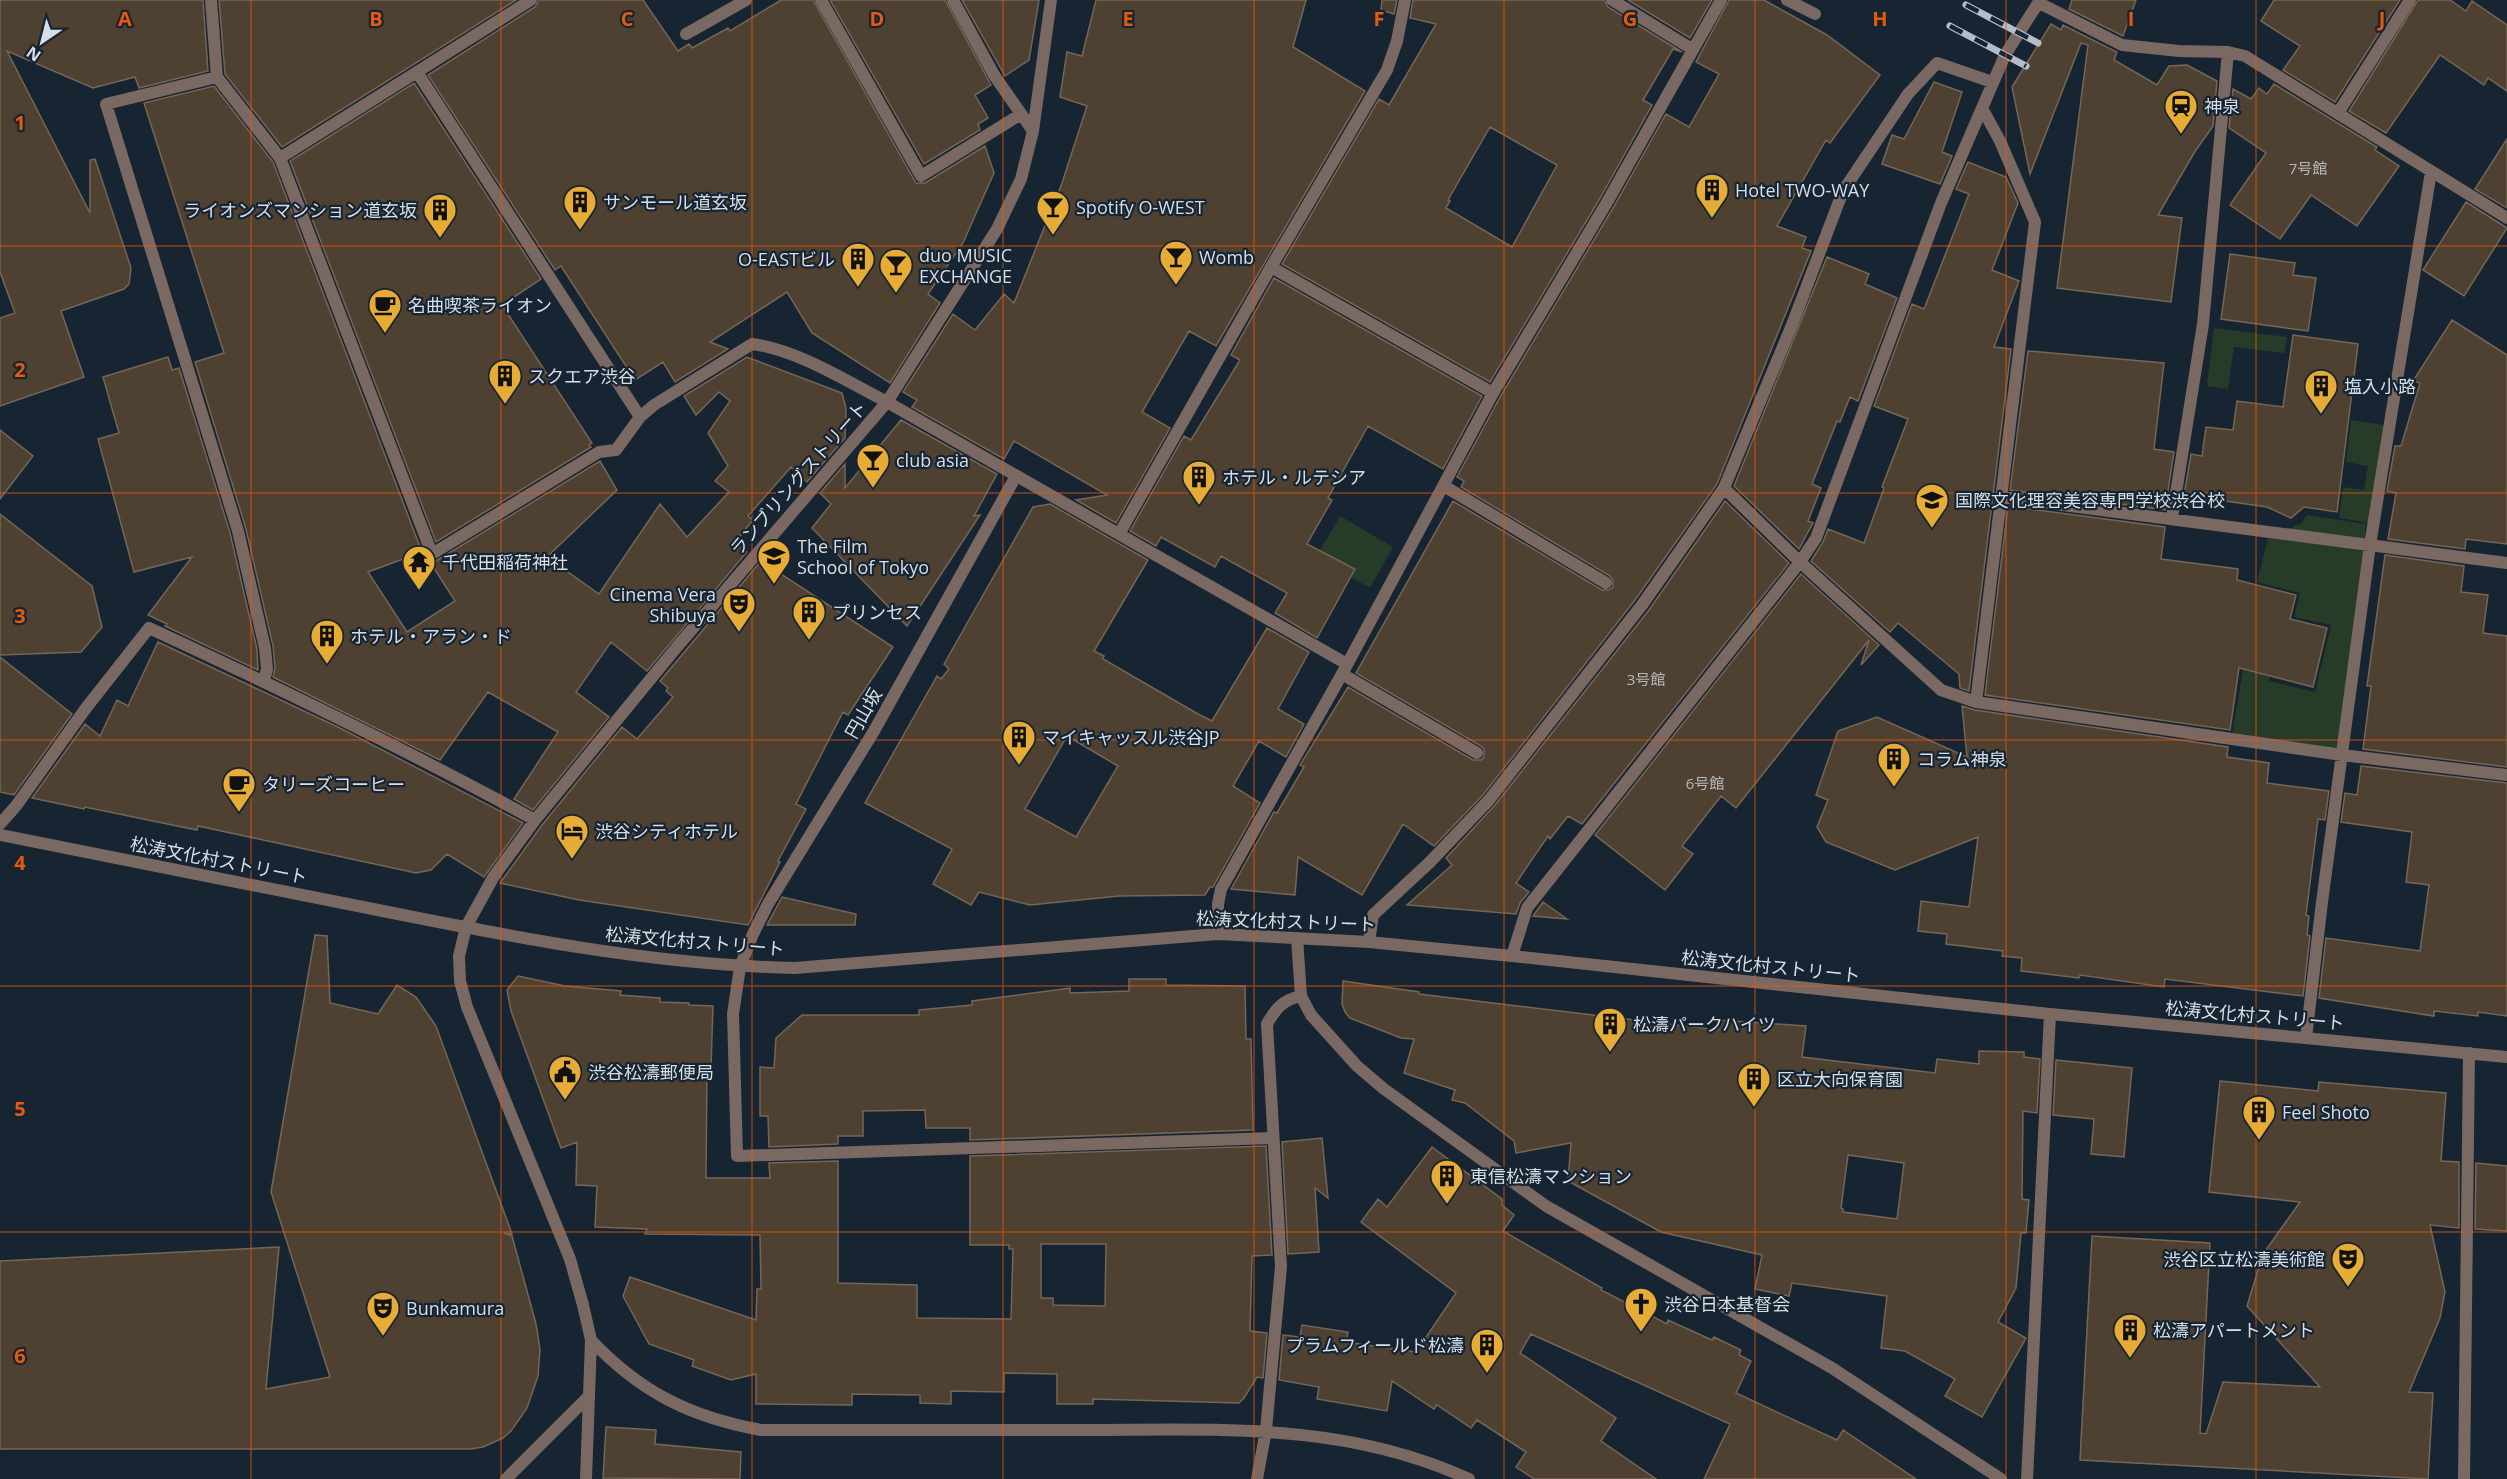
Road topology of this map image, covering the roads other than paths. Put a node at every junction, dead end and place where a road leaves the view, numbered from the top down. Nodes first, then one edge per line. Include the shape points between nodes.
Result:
1 (211, 0) edge
2 (531, 0) edge
3 (746, 0) edge
4 (821, 0) edge
5 (953, 0) edge
6 (1052, 0) edge
7 (1405, 0) edge
8 (1612, 0) edge
9 (1721, 0) edge
10 (1787, 0) edge
11 (2410, 0) edge
12 (2040, 1) edge
13 (1815, 14) dead end
14 (687, 34) dead end
15 (1692, 49) junction
16 (2228, 52) junction
17 (417, 72) junction
18 (217, 77) junction
19 (1992, 82) junction
20 (1982, 108) junction
21 (2338, 113) junction
22 (1021, 114) junction
23 (1033, 131) junction
24 (280, 158) junction
25 (2431, 172) junction
26 (2507, 218) edge
27 (1271, 267) junction
28 (1493, 393) junction
29 (887, 402) junction
30 (640, 417) junction
31 (1016, 476) junction
32 (1444, 486) junction
33 (1724, 488) junction
34 (2001, 497) junction
35 (2172, 518) junction
36 (1119, 534) junction
37 (2370, 545) junction
38 (1800, 562) junction
39 (2507, 563) edge
40 (1606, 583) dead end
41 (1344, 669) junction
42 (264, 681) junction
43 (1976, 702) junction
44 (1477, 753) dead end
45 (2342, 755) junction
46 (2507, 775) edge
47 (535, 820) junction
48 (0, 824) edge
49 (0, 835) edge
50 (466, 927) junction
51 (1218, 934) junction
52 (1297, 938) junction
53 (1369, 942) junction
54 (1512, 956) junction
55 (740, 967) junction
56 (1301, 996) junction
57 (2050, 1014) junction
58 (2306, 1038) junction
59 (2469, 1053) junction
60 (2507, 1057) edge
61 (1272, 1138) junction
62 (591, 1340) junction
63 (589, 1396) junction
64 (1266, 1430) junction
65 (506, 1479) edge
66 (586, 1479) edge
67 (1257, 1479) edge
68 (1469, 1479) edge
69 (2001, 1479) edge
70 (2027, 1479) edge
71 (2464, 1479) edge

1 - 18 street
2 - 17 street
3 - 14 street
4 - 22 street via 921,176
5 - 22 street via 994,75
6 - 23 street, ランブリングストリート
7 - 27 street via 1387,70
8 - 15 street
9 - 15 street
10 - 13 street
11 - 21 street
12 - 16 street via 2122,45
12 - 19 street
15 - 28 street via 1606,204
16 - 21 street via 2245,56
16 - 35 street via 2203,324
17 - 24 street
17 - 30 street
18 - 24 street
18 - 42 street via 106,104 238,531 265,648
19 - 20 street
19 - 33 street via 1937,63 1908,94 1843,191
20 - 34 street via 2034,222
20 - 38 street via 1941,202 1816,538
21 - 25 street
22 - 23 street
23 - 29 street, ランブリングストリート via 1021,180 997,230
24 - 30 street via 432,554 599,452 616,450
25 - 26 street
25 - 37 street
27 - 28 street
27 - 36 street
28 - 32 street
29 - 30 street via 822,368 752,344
29 - 31 street
29 - 47 street, ランブリングストリート
31 - 36 street
31 - 55 street, 円山坂 via 874,731 768,903
32 - 40 street
32 - 41 street
33 - 38 street
33 - 53 street via 1642,605 1489,800 1373,915
34 - 35 street
34 - 43 street
35 - 37 street
36 - 41 street
37 - 39 street
37 - 45 street
38 - 43 street via 1941,690
38 - 54 street via 1527,908
41 - 44 street
41 - 51 street via 1221,889
42 - 47 street via 452,774
42 - 48 street via 149,628
43 - 45 street
45 - 46 street
45 - 58 street
47 - 50 street, ランブリングストリート via 494,876
49 - 50 street, 松涛文化村ストリート
50 - 55 street, 松涛文化村ストリート via 639,957
50 - 62 street, ランブリングストリート via 459,956 467,1007 570,1259
51 - 52 street, 松涛文化村ストリート
51 - 55 street, 松涛文化村ストリート via 795,968
52 - 53 street, 松涛文化村ストリート
52 - 56 street
53 - 54 street, 松涛文化村ストリート
54 - 57 street, 松涛文化村ストリート
55 - 61 street, 円山坂 via 734,1014 737,1156
56 - 61 street via 1287,999 1267,1024
56 - 69 street via 1332,1040 1375,1082 1546,1206 1832,1368
57 - 58 street, 松涛文化村ストリート
57 - 70 street
58 - 59 street, 松涛文化村ストリート
59 - 60 street, 松涛文化村ストリート
59 - 71 street
61 - 64 street via 1281,1267
62 - 63 street
62 - 64 street via 636,1382 678,1406 761,1430
63 - 65 street
63 - 66 street
64 - 67 street
64 - 68 street via 1376,1446 1433,1463

